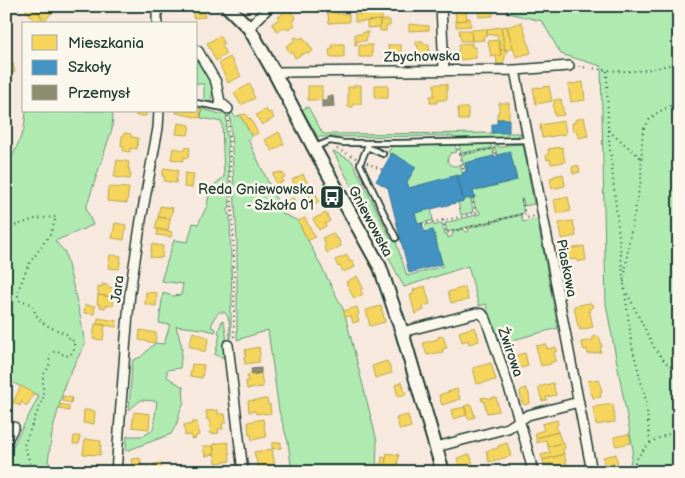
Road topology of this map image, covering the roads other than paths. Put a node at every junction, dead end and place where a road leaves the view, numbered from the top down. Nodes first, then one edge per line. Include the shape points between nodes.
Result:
1 (156, 6) edge
2 (227, 6) edge
3 (270, 6) edge
4 (441, 6) edge
5 (157, 22) edge
6 (248, 28) junction
7 (198, 52) edge
8 (569, 66) road end
9 (444, 70) junction
10 (515, 70) junction
11 (274, 72) junction
12 (198, 104) edge
13 (228, 111) joint
14 (159, 112) edge
15 (528, 140) junction
16 (368, 145) junction
17 (319, 146) junction
18 (383, 154) dead end
19 (396, 238) dead end
20 (402, 332) junction
21 (231, 344) road end
22 (579, 402) junction
23 (519, 421) junction
24 (14, 427) dead end
25 (6, 442) edge
26 (436, 447) junction
27 (116, 472) edge
28 (243, 472) edge
29 (443, 472) edge
30 (533, 472) edge
31 (592, 472) edge

1 - 5 street
2 - 6 street, Gniewowska
3 - 6 street
4 - 9 street
6 - 11 street, Gniewowska
7 - 13 street via 216,82 220,102
8 - 10 street, Zbychowska
9 - 10 street, Zbychowska
9 - 11 street, Zbychowska
10 - 15 street, Piaskowa
11 - 17 street, Gniewowska
12 - 13 lane
14 - 27 street, Jara via 130,292
15 - 16 lane
15 - 22 street, Piaskowa
16 - 17 lane via 330,141
16 - 18 lane
16 - 19 lane via 360,164
17 - 20 street, Gniewowska via 380,267
20 - 23 street, Żwirowa via 476,312 482,314
20 - 26 street, Gniewowska
21 - 28 street
22 - 23 street
22 - 31 street, Piaskowa
23 - 26 street via 508,428
23 - 30 street, Żwirowa
24 - 25 street
26 - 29 street, Gniewowska

